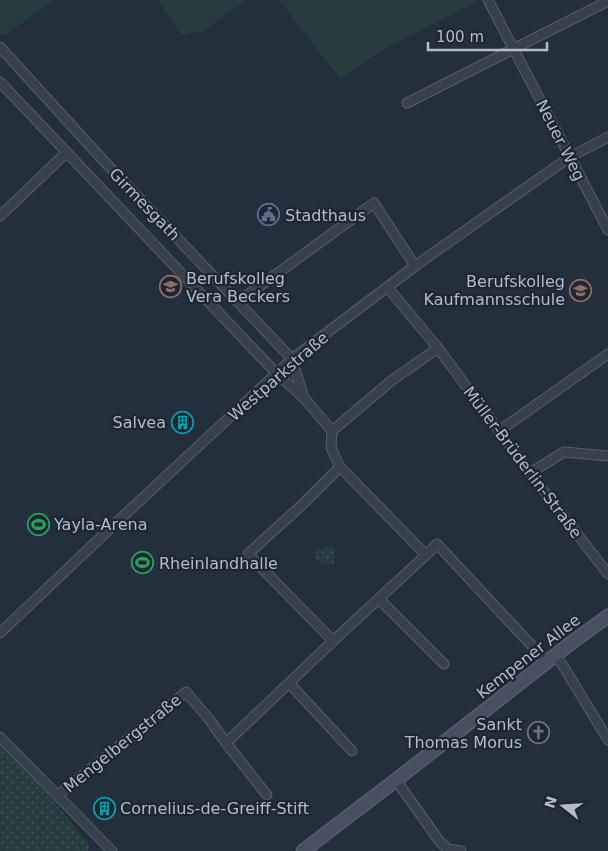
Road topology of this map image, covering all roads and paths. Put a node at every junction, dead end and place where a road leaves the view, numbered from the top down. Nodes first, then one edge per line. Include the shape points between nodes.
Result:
1 (488, 0) edge
2 (608, 1) edge
3 (0, 47) edge
4 (514, 49) junction
5 (0, 82) edge
6 (407, 104) dead end
7 (608, 137) edge
8 (66, 153) junction
9 (570, 157) junction
10 (0, 216) edge
11 (608, 230) edge
12 (415, 266) junction
13 (388, 288) junction
14 (238, 302) junction
15 (438, 348) junction
16 (608, 354) edge
17 (292, 359) junction
18 (276, 374) junction
19 (304, 398) junction
20 (332, 431) junction
21 (499, 431) junction
22 (608, 456) edge
23 (340, 467) junction
24 (530, 473) junction
25 (426, 555) junction
26 (608, 574) edge
27 (379, 599) junction
28 (608, 616) edge
29 (0, 633) edge
30 (333, 641) junction
31 (551, 659) junction
32 (444, 664) dead end
33 (289, 683) junction
34 (0, 737) edge
35 (608, 740) edge
36 (226, 743) junction
37 (352, 751) dead end
38 (396, 780) junction
39 (267, 794) dead end
40 (58, 795) junction
41 (112, 851) edge
42 (303, 851) edge
43 (461, 851) edge

1 - 4 street, Neuer Weg
2 - 4 street
3 - 14 street, Girmesgath
4 - 6 street
4 - 9 street, Neuer Weg
5 - 8 street, Girmesgath
7 - 9 street, Westparkstraße
8 - 10 street
8 - 18 street, Girmesgath
9 - 11 street, Neuer Weg
9 - 12 street, Westparkstraße
12 - 13 street, Westparkstraße
12 - 14 street via 374,203
13 - 15 street, Müller-Brüderlin-Straße
13 - 17 street, Westparkstraße
14 - 17 street, Girmesgath
15 - 20 street via 391,381
15 - 21 street, Müller-Brüderlin-Straße
16 - 21 street
17 - 18 street, Westparkstraße
17 - 19 street
18 - 19 street, Girmesgath
18 - 29 street, Westparkstraße
19 - 20 street
20 - 23 street via 331,448
21 - 24 street, Müller-Brüderlin-Straße
22 - 24 street via 564,452
23 - 25 street
23 - 30 street via 248,554
24 - 26 street, Müller-Brüderlin-Straße
25 - 27 street
25 - 31 street via 437,544
27 - 30 street
27 - 32 street
28 - 31 street, Kempener Allee
30 - 33 street
31 - 35 street via 562,664
31 - 38 street, Kempener Allee
33 - 36 street
33 - 37 street
34 - 40 street
36 - 39 street
36 - 40 street, Mengelbergstraße via 186,692
38 - 42 street, Kempener Allee
38 - 43 street via 440,842 448,849
40 - 41 street

